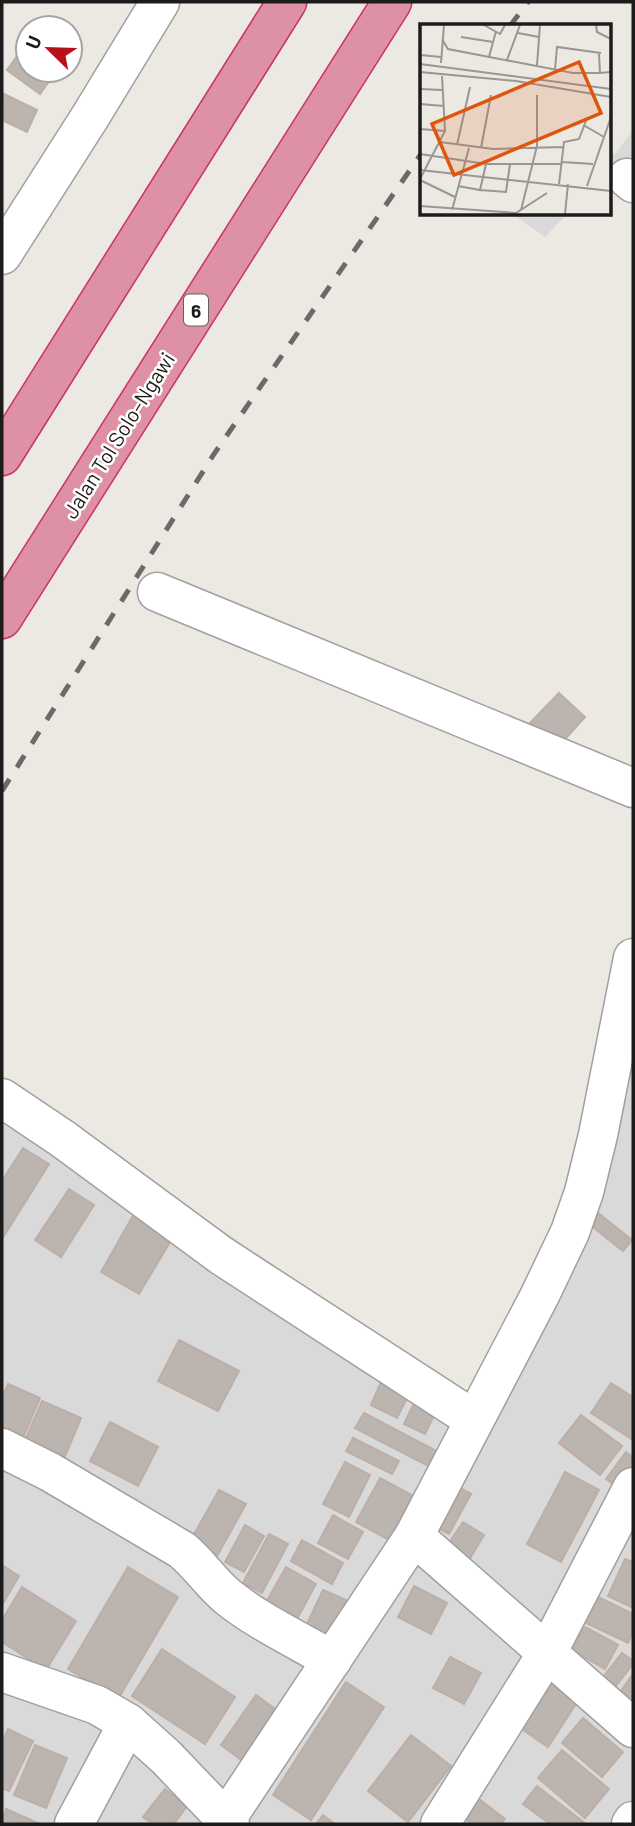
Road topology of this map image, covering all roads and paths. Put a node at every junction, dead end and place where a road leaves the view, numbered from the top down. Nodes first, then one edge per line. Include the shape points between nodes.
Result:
1 (160, 2) edge
2 (287, 2) edge
3 (392, 2) edge
4 (2, 255) edge
5 (2, 456) edge
6 (158, 592) dead end
7 (2, 620) edge
8 (633, 788) edge
9 (633, 958) edge
10 (2, 1098) edge
11 (473, 1419) junction
12 (2, 1448) edge
13 (633, 1487) edge
14 (414, 1536) junction
15 (547, 1653) junction
16 (332, 1660) junction
17 (2, 1672) edge
18 (128, 1723) junction
19 (633, 1728) edge
20 (228, 1821) edge
21 (74, 1824) edge
22 (440, 1824) edge

1 - 4 street
2 - 5 highway
3 - 7 highway, Jalan Tol Solo–Ngawi / 6
6 - 8 street
9 - 11 street via 584,1192 540,1295
10 - 11 street via 222,1256
11 - 14 street
12 - 16 street via 181,1550 240,1606
13 - 15 street
14 - 15 street
14 - 16 street
15 - 19 street
15 - 22 street
16 - 20 street
17 - 18 street via 97,1706
18 - 20 street
18 - 21 street

